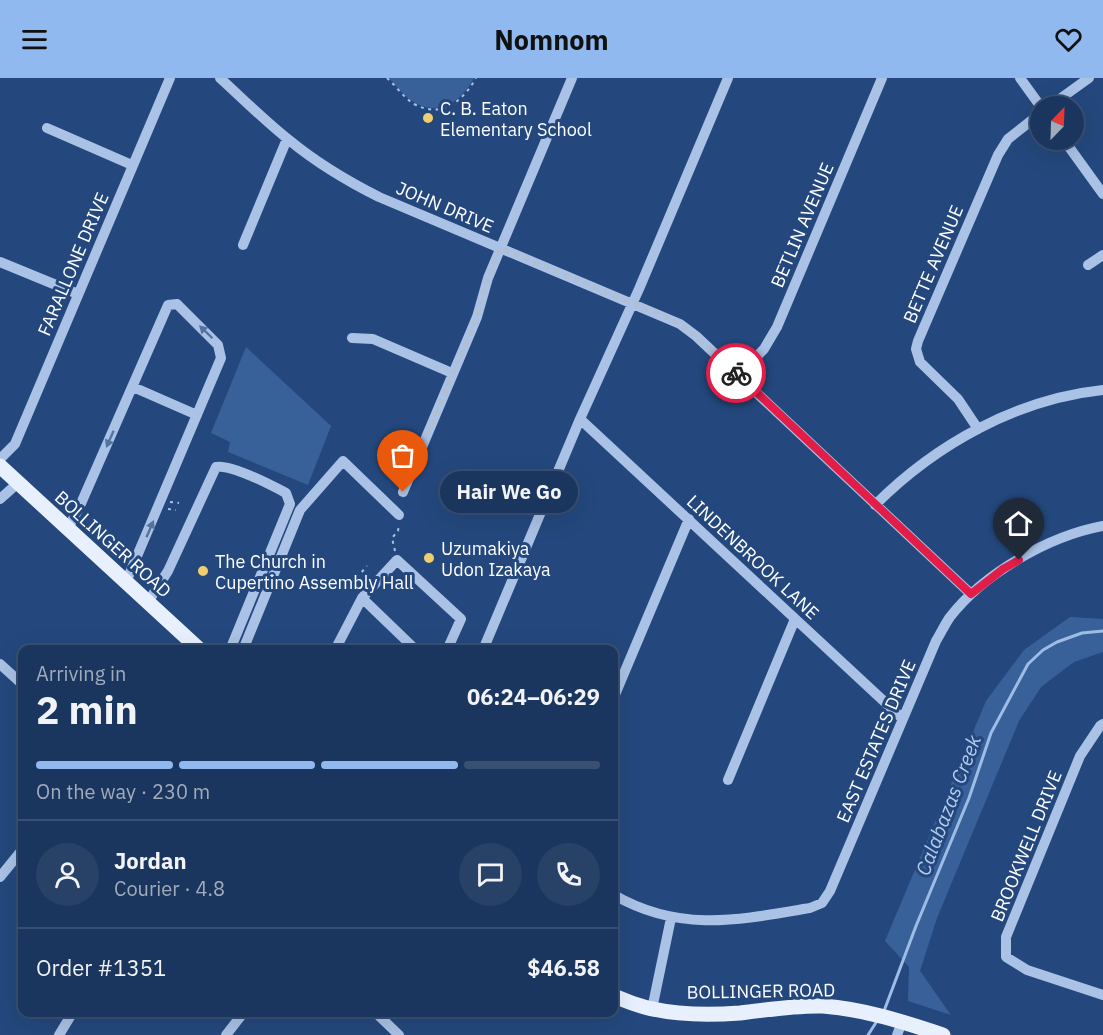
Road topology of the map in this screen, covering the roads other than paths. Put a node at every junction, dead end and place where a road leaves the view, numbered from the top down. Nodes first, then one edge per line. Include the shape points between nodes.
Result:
1 (170, 78) edge
2 (220, 78) edge
3 (572, 78) edge
4 (728, 78) edge
5 (882, 78) edge
6 (1020, 78) edge
7 (1089, 78) edge
8 (1033, 96) edge
9 (1064, 96) edge
10 (1030, 121) edge
11 (47, 128) dead end
12 (288, 139) junction
13 (1071, 150) edge
14 (132, 165) junction
15 (1103, 194) edge
16 (243, 245) dead end
17 (500, 248) junction
18 (1103, 255) edge
19 (0, 262) edge
20 (1088, 265) dead end
21 (78, 294) junction
22 (632, 303) junction
23 (352, 338) dead end
24 (452, 373) junction
25 (738, 376) junction
26 (133, 387) junction
27 (1103, 390) edge
28 (197, 415) junction
29 (580, 419) junction
30 (978, 429) junction
31 (0, 459) edge
32 (0, 466) edge
33 (18, 483) junction
34 (403, 492) dead end
35 (0, 499) edge
36 (875, 505) junction
37 (399, 515) road end
38 (689, 519) junction
39 (1103, 526) edge
40 (68, 528) junction
41 (126, 582) junction
42 (971, 594) junction
43 (362, 598) junction
44 (148, 602) junction
45 (795, 619) junction
46 (195, 645) edge
47 (232, 645) edge
48 (245, 645) edge
49 (338, 645) edge
50 (412, 645) edge
51 (449, 645) edge
52 (485, 645) edge
53 (0, 664) edge
54 (18, 680) edge
55 (618, 688) edge
56 (903, 719) junction
57 (1103, 724) edge
58 (728, 780) dead end
59 (18, 855) edge
60 (0, 877) edge
61 (618, 898) edge
62 (671, 918) junction
63 (1103, 995) edge
64 (618, 997) edge
65 (652, 1009) junction
66 (70, 1017) edge
67 (240, 1017) edge
68 (380, 1017) edge
69 (899, 1026) edge
70 (59, 1035) edge
71 (226, 1035) edge
72 (399, 1035) edge
73 (943, 1035) edge

1 - 14 street, FARALLONE DRIVE
2 - 12 street, JOHN DRIVE
3 - 17 street
4 - 22 street
5 - 25 street, BETLIN AVENUE via 777,327 764,349
6 - 8 street
7 - 9 street
10 - 30 street, BETTE AVENUE via 1008,139 998,155 918,341 920,362 958,399
11 - 14 street
12 - 16 street
12 - 17 street, JOHN DRIVE via 331,170 379,197
13 - 15 street
14 - 21 street, FARALLONE DRIVE
17 - 22 street, JOHN DRIVE
17 - 24 street via 477,317
18 - 20 street
19 - 21 street
21 - 31 street, FARALLONE DRIVE via 15,444
22 - 25 street, JOHN DRIVE via 680,324
22 - 29 street
23 - 24 street via 373,339
24 - 34 street
25 - 36 street, JOHN DRIVE
26 - 28 street
28 -> 26 street via 220,352 218,345 177,304 168,305
26 -> 40 street
27 - 30 street via 1031,406
41 -> 28 street
29 - 38 street, LINDENBROOK LANE
29 - 52 street
30 - 36 street via 913,471
32 - 33 main road, BOLLINGER ROAD
33 - 35 street
33 - 40 main road, BOLLINGER ROAD
36 - 42 street, JOHN DRIVE
37 - 48 street via 343,461 300,510
38 - 45 street, LINDENBROOK LANE
38 - 55 street
39 - 42 street, EAST ESTATES DRIVE via 1035,550
40 - 41 main road, BOLLINGER ROAD
41 - 44 main road, BOLLINGER ROAD
42 - 56 street, EAST ESTATES DRIVE via 950,617 936,641
43 - 49 street
43 - 50 street
43 - 51 street via 397,560 461,619
44 - 46 main road, BOLLINGER ROAD
44 - 47 street via 168,571 216,467 234,470 286,493 290,504
45 - 56 street, LINDENBROOK LANE
45 - 58 street
53 - 54 street
56 - 62 street, EAST ESTATES DRIVE via 822,903 731,921
57 - 63 street, BROOKWELL DRIVE via 1080,756 1006,937 1006,957 1028,970
59 - 60 street
61 - 62 street
62 - 65 street
64 - 65 main road, BOLLINGER ROAD
65 - 69 main road, BOLLINGER ROAD via 738,1013 822,1006 860,1011
66 - 70 street
67 - 71 street
68 - 72 street
69 - 73 main road, BOLLINGER ROAD

